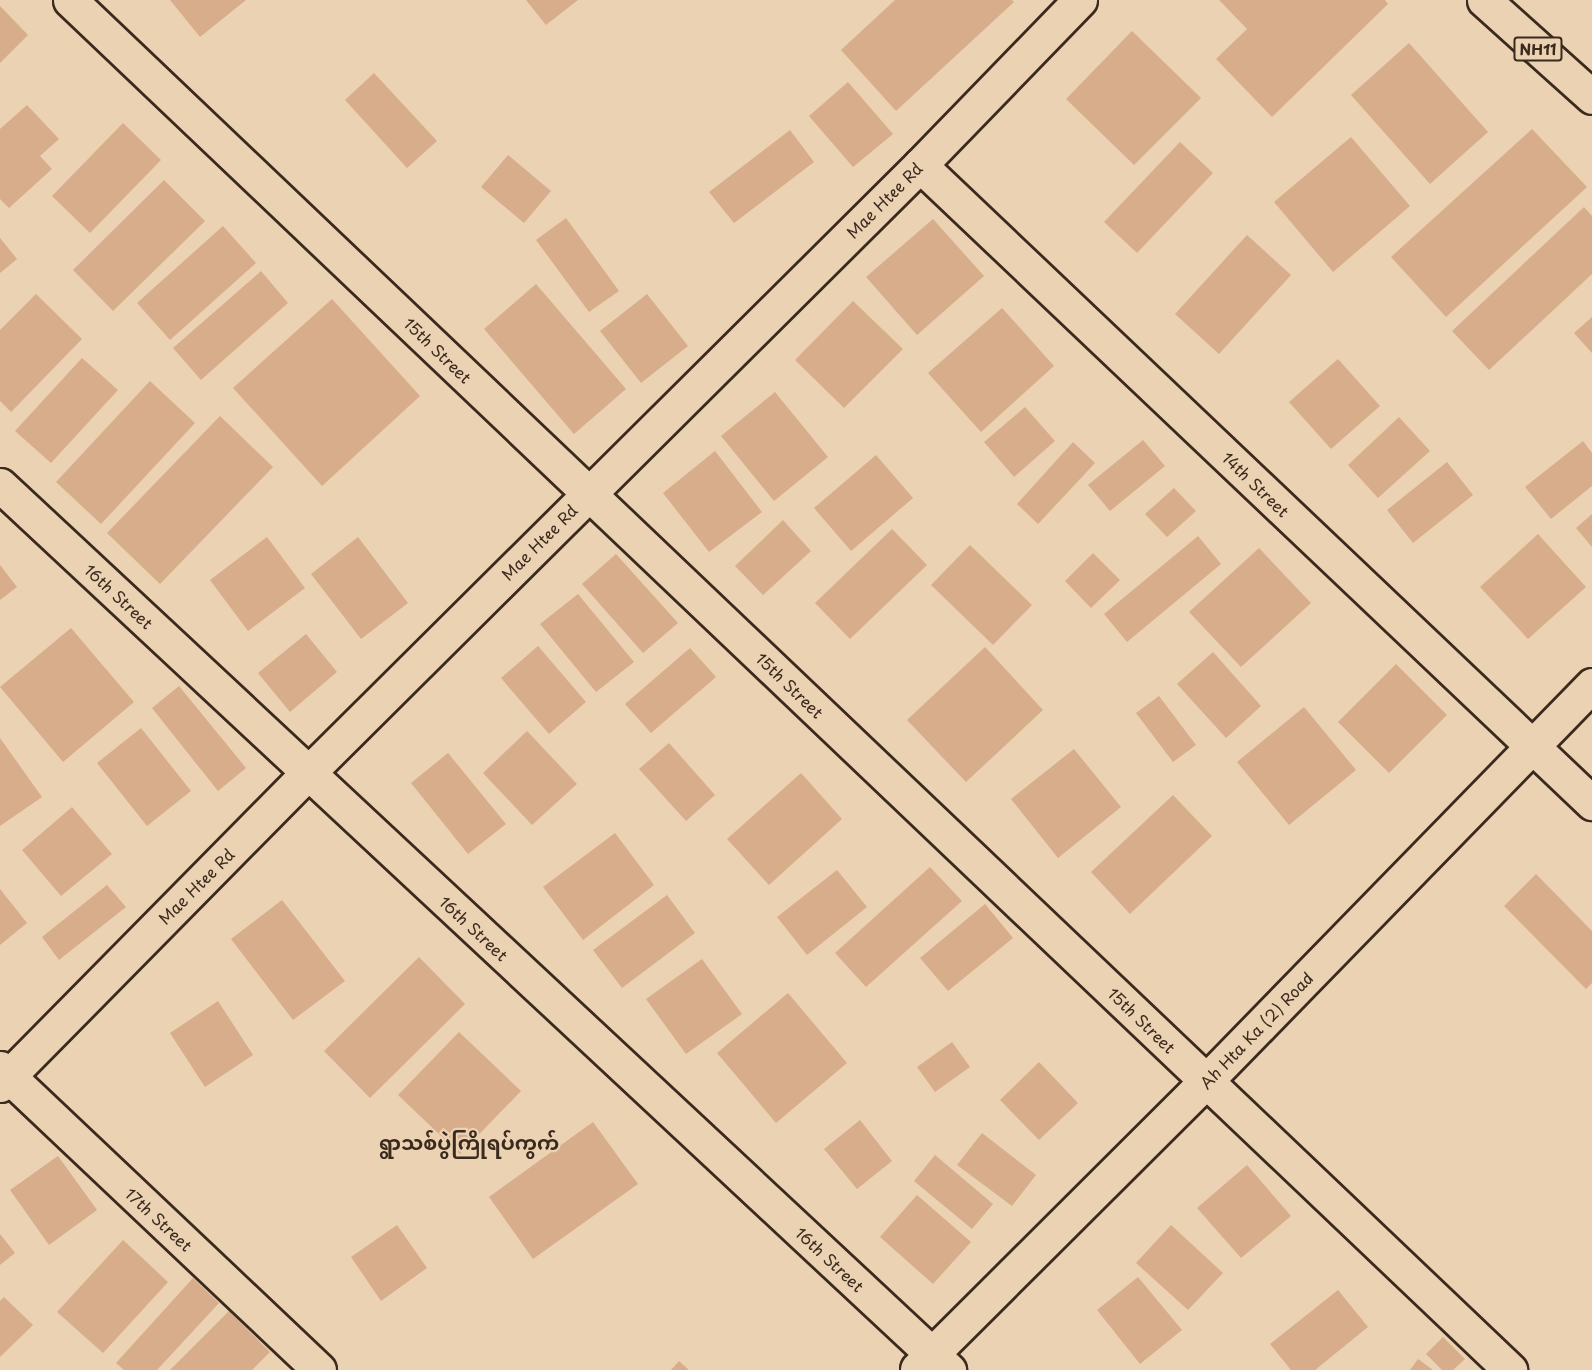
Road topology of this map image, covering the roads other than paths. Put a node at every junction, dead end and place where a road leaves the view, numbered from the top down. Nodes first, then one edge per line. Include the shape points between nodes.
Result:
1 (70, 0) edge
2 (1080, 0) edge
3 (1484, 0) edge
4 (1592, 98) edge
5 (920, 165) junction
6 (0, 485) edge
7 (588, 493) junction
8 (1592, 685) edge
9 (1533, 747) junction
10 (308, 773) junction
11 (1592, 802) edge
12 (3, 1077) edge
13 (1206, 1081) junction
14 (932, 1365) edge
15 (318, 1370) edge
16 (1510, 1370) edge

1 - 7 main road, 15th Street
2 - 5 main road, Mae Htee Rd
3 - 4 main road, NH11
5 - 7 main road, Mae Htee Rd
5 - 9 main road, 14th Street
6 - 10 main road, 16th Street
7 - 10 main road, Mae Htee Rd
7 - 13 main road, 15th Street
8 - 9 main road, Ah Hta Ka (2) Road
9 - 11 main road, 14th Street
9 - 13 main road, Ah Hta Ka (2) Road
10 - 12 main road, Mae Htee Rd
10 - 14 main road, 16th Street
12 - 15 main road, 17th Street
13 - 14 main road, Ah Hta Ka (2) Road
13 - 16 main road, 15th Street

